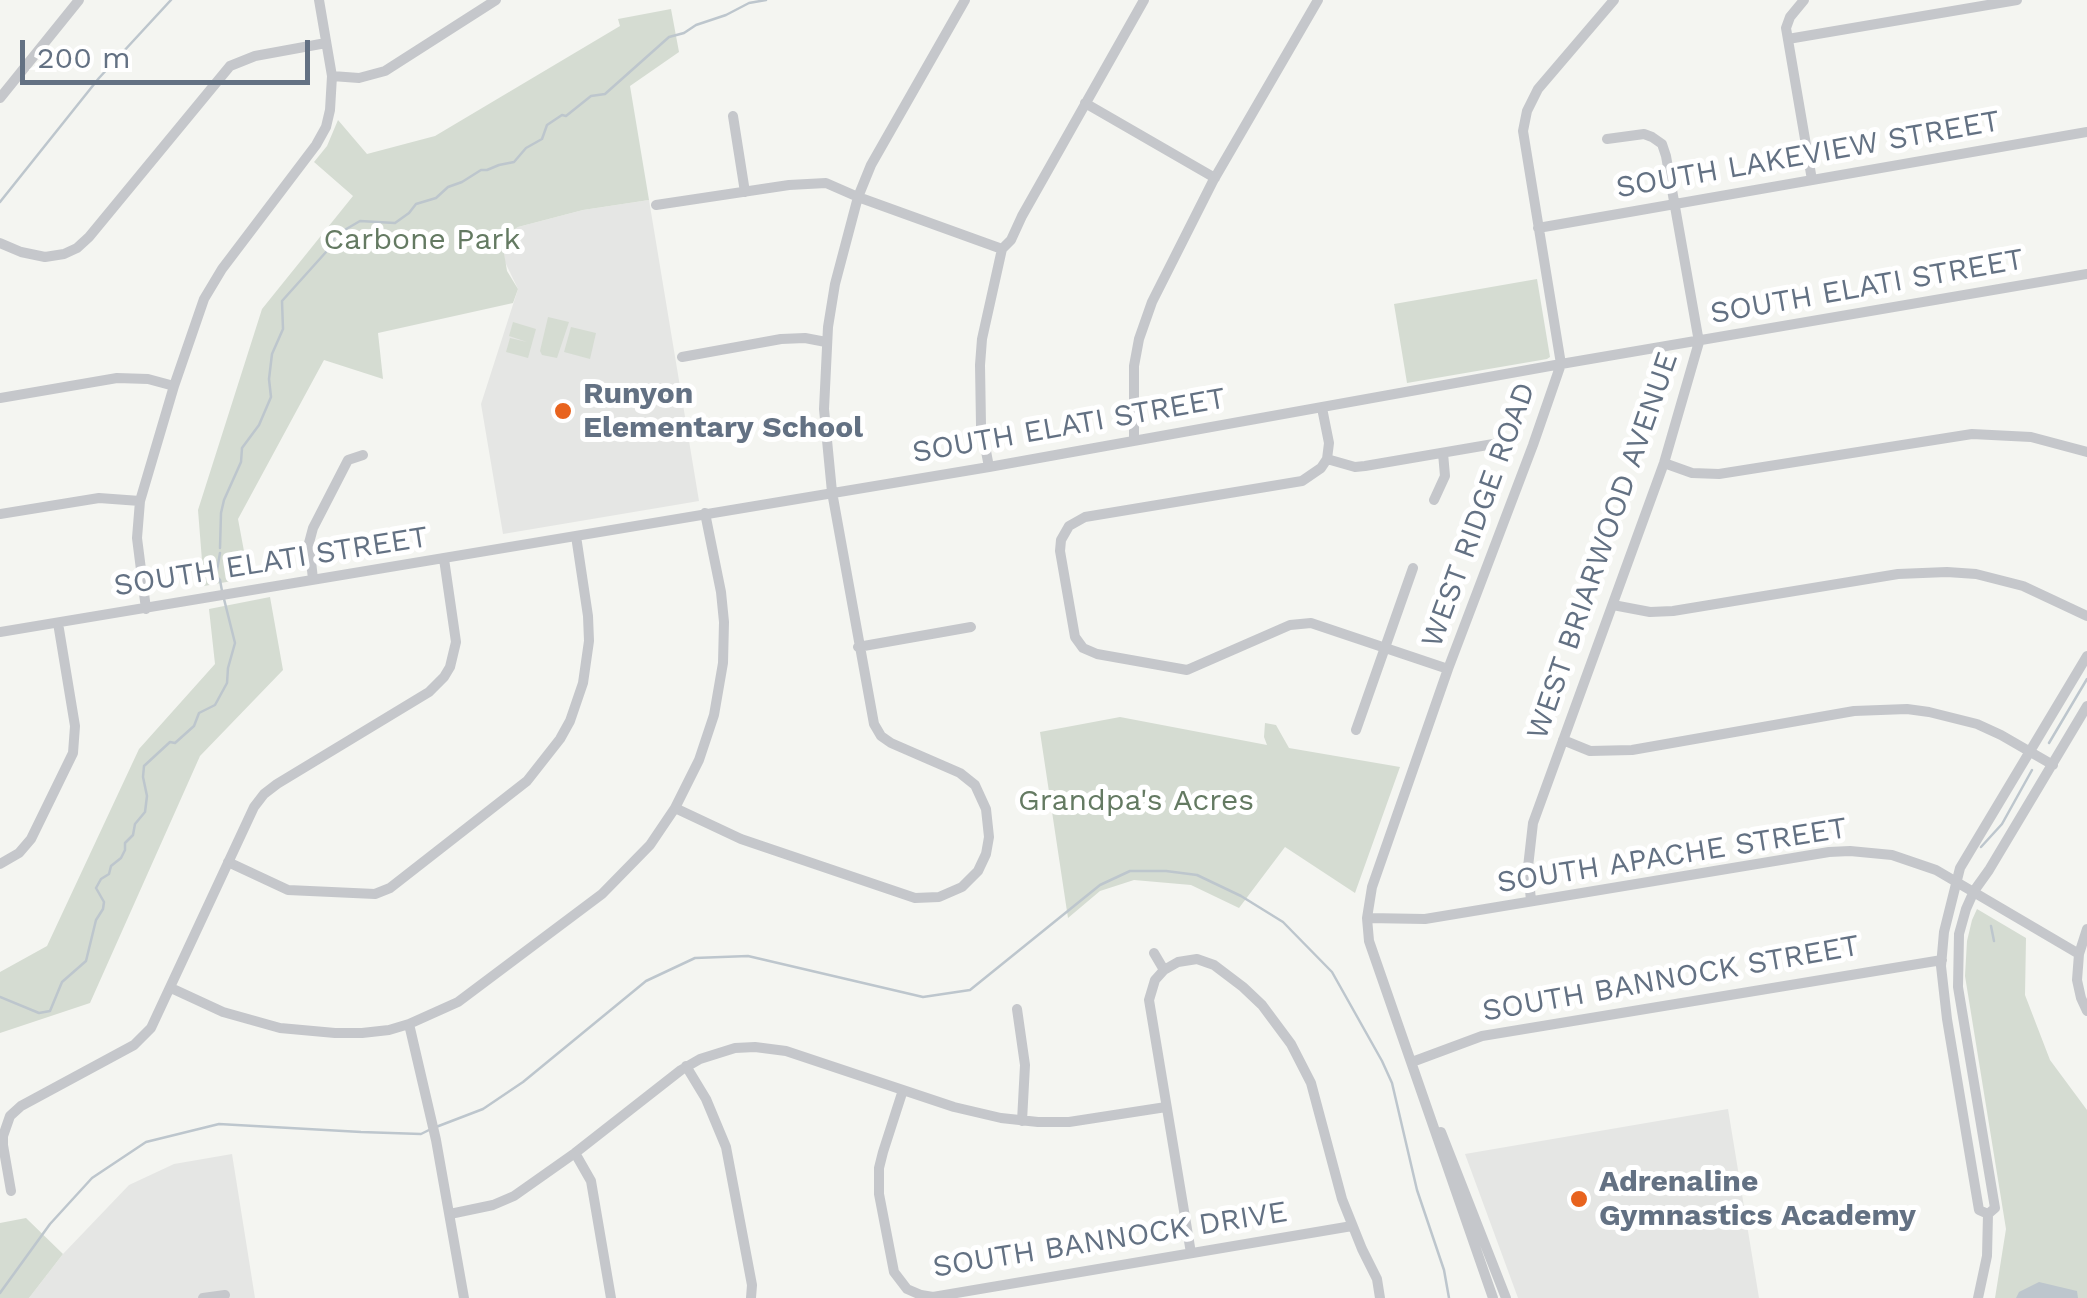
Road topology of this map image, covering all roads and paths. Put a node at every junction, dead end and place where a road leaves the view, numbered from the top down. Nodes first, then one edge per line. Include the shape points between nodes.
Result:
1 (79, 0) edge
2 (319, 0) edge
3 (496, 0) edge
4 (965, 0) edge
5 (1144, 0) edge
6 (1318, 0) edge
7 (1614, 0) edge
8 (1804, 0) edge
9 (2018, 0) edge
10 (1788, 39) junction
11 (326, 42) junction
12 (332, 76) junction
13 (1, 94) edge
14 (1085, 103) junction
15 (733, 116) dead end
16 (2087, 132) edge
17 (1608, 139) dead end
18 (1215, 178) junction
19 (1812, 180) junction
20 (745, 192) junction
21 (858, 197) junction
22 (1674, 203) junction
23 (656, 204) dead end
24 (1538, 228) junction
25 (0, 243) edge
26 (1002, 249) junction
27 (2087, 274) edge
28 (826, 342) junction
29 (1699, 342) junction
30 (682, 357) dead end
31 (1561, 364) junction
32 (174, 386) junction
33 (0, 398) edge
34 (1322, 408) junction
35 (1134, 440) junction
36 (1510, 441) dead end
37 (2087, 452) edge
38 (1443, 453) junction
39 (363, 456) dead end
40 (1327, 459) junction
41 (1664, 463) junction
42 (988, 467) junction
43 (832, 492) junction
44 (1434, 500) dead end
45 (140, 502) junction
46 (706, 513) junction
47 (0, 514) edge
48 (576, 536) junction
49 (444, 559) junction
50 (1414, 568) dead end
51 (313, 579) junction
52 (1613, 605) junction
53 (146, 609) junction
54 (2087, 616) edge
55 (58, 623) junction
56 (971, 628) dead end
57 (0, 632) edge
58 (858, 647) junction
59 (1386, 649) junction
60 (2087, 656) edge
61 (1448, 669) junction
62 (2087, 706) edge
63 (1356, 730) dead end
64 (1563, 740) junction
65 (2030, 751) junction
66 (2053, 765) junction
67 (675, 808) junction
68 (228, 862) junction
69 (0, 864) edge
70 (1956, 882) junction
71 (1974, 891) junction
72 (1531, 901) junction
73 (1366, 918) junction
74 (2087, 929) edge
75 (1154, 953) dead end
76 (2080, 954) junction
77 (1942, 960) junction
78 (1164, 970) junction
79 (171, 988) junction
80 (1017, 1010) dead end
81 (2087, 1011) edge
82 (409, 1024) junction
83 (1412, 1062) junction
84 (686, 1066) junction
85 (1972, 1072) junction
86 (1956, 1074) junction
87 (904, 1090) junction
88 (1166, 1108) junction
89 (1022, 1121) junction
90 (575, 1153) junction
91 (10, 1191) dead end
92 (450, 1214) junction
93 (1988, 1214) junction
94 (1352, 1226) junction
95 (1191, 1253) junction
96 (225, 1295) dead end
97 (203, 1298) edge
98 (464, 1298) edge
99 (610, 1298) edge
100 (751, 1298) edge
101 (1380, 1298) edge
102 (1493, 1298) edge
103 (1506, 1298) edge
104 (1978, 1298) edge

1 - 13 street
2 - 11 street
3 - 12 street via 384,71
4 - 21 street
5 - 14 street
6 - 18 street
7 - 24 street, WEST RIDGE ROAD via 1527,111 1523,131
8 - 10 street via 1787,24
9 - 10 street
10 - 19 street
11 - 12 street
11 - 25 street via 230,66 77,248 44,257
12 - 32 street via 326,126 210,287
14 - 18 street
14 - 26 street
15 - 20 street
16 - 19 street, SOUTH LAKEVIEW STREET
17 - 22 street, WEST BRIARWOOD AVENUE via 1644,134 1662,144
18 - 35 street via 1139,339
19 - 22 street, SOUTH LAKEVIEW STREET
20 - 21 street via 826,183
20 - 23 street
21 - 26 street
21 - 28 street
22 - 24 street, SOUTH LAKEVIEW STREET
22 - 29 street, WEST BRIARWOOD AVENUE
24 - 31 street, WEST RIDGE ROAD
26 - 42 street via 980,364
27 - 29 street, SOUTH ELATI STREET
28 - 30 street via 781,339
28 - 43 street
29 - 31 street, SOUTH ELATI STREET
29 - 41 street, WEST BRIARWOOD AVENUE
31 - 34 street, SOUTH ELATI STREET
31 - 61 street, WEST RIDGE ROAD
32 - 33 street via 118,378
32 - 45 street
34 - 35 street, SOUTH ELATI STREET
34 - 40 street
35 - 42 street, SOUTH ELATI STREET
36 - 38 street
37 - 41 street via 2031,437 1972,434 1719,474
38 - 40 street via 1355,467
38 - 44 street via 1445,476
39 - 51 street via 348,460 313,528
40 - 59 street via 1302,481 1073,523 1060,546 1073,630 1088,651 1176,670 1304,623
41 - 52 street, WEST BRIARWOOD AVENUE
42 - 43 street, SOUTH ELATI STREET
43 - 46 street, SOUTH ELATI STREET
43 - 58 street
45 - 47 street via 99,498
45 - 53 street via 137,538
46 - 48 street, SOUTH ELATI STREET
46 - 67 street via 721,592 723,662 707,738
48 - 49 street, SOUTH ELATI STREET
48 - 68 street via 588,616 583,684 560,740 527,781 375,894 288,890
49 - 51 street, SOUTH ELATI STREET
49 - 68 street via 456,642 444,677 264,794
50 - 59 street
51 - 53 street, SOUTH ELATI STREET
52 - 54 street via 1673,611 1946,572 2023,586
52 - 64 street, WEST BRIARWOOD AVENUE
53 - 55 street, SOUTH ELATI STREET
55 - 57 street, SOUTH ELATI STREET
55 - 69 street via 75,726 73,753 31,839
56 - 58 street
58 - 67 street via 881,736 960,774 980,793 988,844 970,881 952,893 915,898 741,839
59 - 61 street
59 - 63 street
60 - 65 street
61 - 73 street, WEST RIDGE ROAD
62 - 66 street
64 - 65 street via 1590,751 1632,750 1854,711 1907,709 1976,724
64 - 72 street, WEST BRIARWOOD AVENUE via 1530,835
65 - 66 street
65 - 70 street
66 - 71 street
67 - 82 street via 602,894 469,996
68 - 79 street
70 - 71 street, SOUTH APACHE STREET
70 - 72 street, SOUTH APACHE STREET via 1916,862 1850,851
70 - 77 street
71 - 76 street, SOUTH APACHE STREET
71 - 85 street via 1959,934 1957,971
72 - 73 street, SOUTH APACHE STREET via 1425,919
73 - 83 street, WEST RIDGE ROAD
74 - 76 street
75 - 78 street
76 - 81 street via 2078,980
77 - 83 street, SOUTH BANNOCK STREET via 1482,1036
77 - 86 street
78 - 88 street via 1152,987 1149,1010
78 - 94 street via 1197,959 1214,965 1244,987 1292,1044 1311,1083
79 - 82 street via 280,1028 362,1034
79 - 91 street via 134,1045 10,1116 3,1146
80 - 89 street via 1025,1065
82 - 92 street
83 - 102 street, WEST RIDGE ROAD
83 - 103 street, WEST RIDGE ROAD
84 - 87 street via 720,1051 768,1048
84 - 90 street
84 - 100 street via 726,1148
85 - 86 street
85 - 93 street via 1995,1208
86 - 93 street via 1980,1210
87 - 89 street
87 - 95 street, SOUTH BANNOCK DRIVE via 879,1168 878,1194 894,1272 913,1292 933,1297
88 - 89 street via 1069,1122
88 - 95 street
90 - 92 street via 514,1196
90 - 99 street via 591,1181
92 - 98 street
93 - 104 street
94 - 95 street, SOUTH BANNOCK DRIVE
94 - 101 street
96 - 97 street

